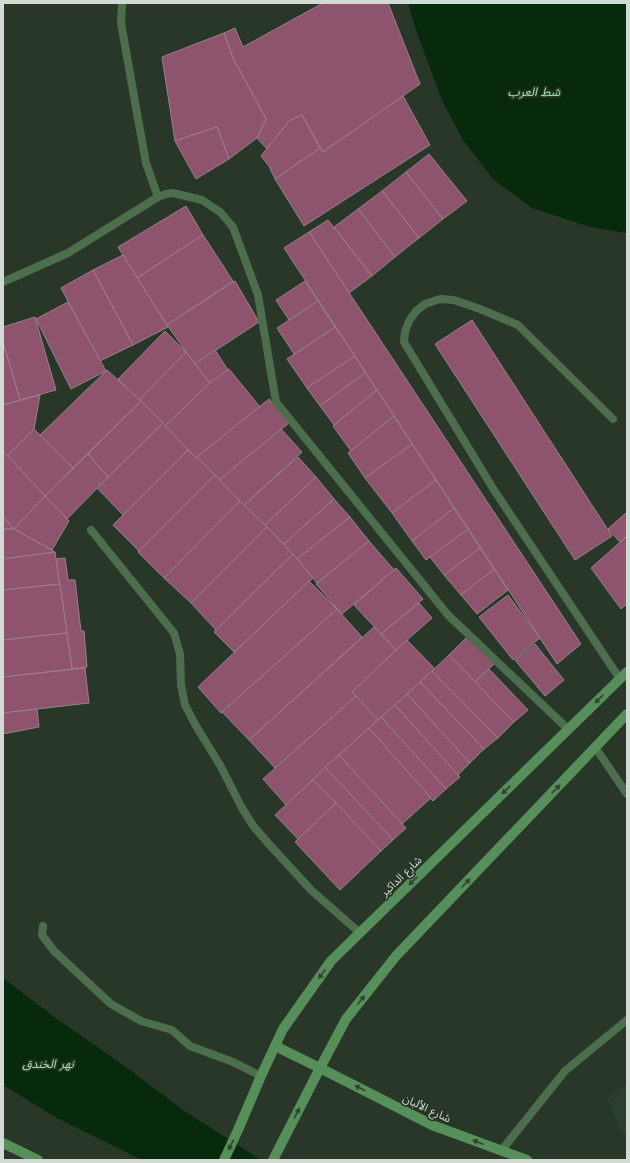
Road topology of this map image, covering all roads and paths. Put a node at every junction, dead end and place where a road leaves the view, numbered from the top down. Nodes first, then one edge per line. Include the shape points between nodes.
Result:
1 (122, 3) edge
2 (158, 197) junction
3 (3, 282) edge
4 (613, 419) dead end
5 (91, 530) dead end
6 (623, 676) edge
7 (627, 714) edge
8 (568, 729) junction
9 (595, 747) junction
10 (627, 794) edge
11 (44, 926) dead end
12 (360, 933) junction
13 (627, 1020) edge
14 (275, 1046) junction
15 (320, 1068) junction
16 (261, 1076) junction
17 (3, 1143) edge
18 (501, 1151) junction
19 (38, 1160) edge
20 (224, 1160) edge
21 (273, 1160) edge
22 (528, 1160) edge

1 - 2 lane via 121,23 146,163
2 - 3 lane via 68,253
2 - 8 lane via 173,193 202,200 220,212 233,227 258,295 276,402 448,615
4 - 6 lane via 518,325 454,300 440,299 424,304 409,321 404,342 494,490
5 - 12 lane via 174,633 180,654 181,685 185,705 254,827 312,890
6 -> 8 main road, شارع الداكير
7 - 9 main road
8 -> 12 main road, شارع الداكير
9 - 10 lane
15 -> 9 main road via 346,1019 396,956
11 - 16 lane via 42,935 54,951 111,1004 142,1021 172,1030 190,1046
12 -> 14 main road, شارع الداكير via 331,961
13 - 18 lane via 565,1071
14 - 15 main road, شارع الألبان
14 - 16 main road, شارع الداكير
18 -> 15 main road, شارع الألبان via 432,1125
21 -> 15 main road
16 -> 20 main road, شارع الداكير
17 - 19 main road
18 - 22 main road, شارع الألبان

